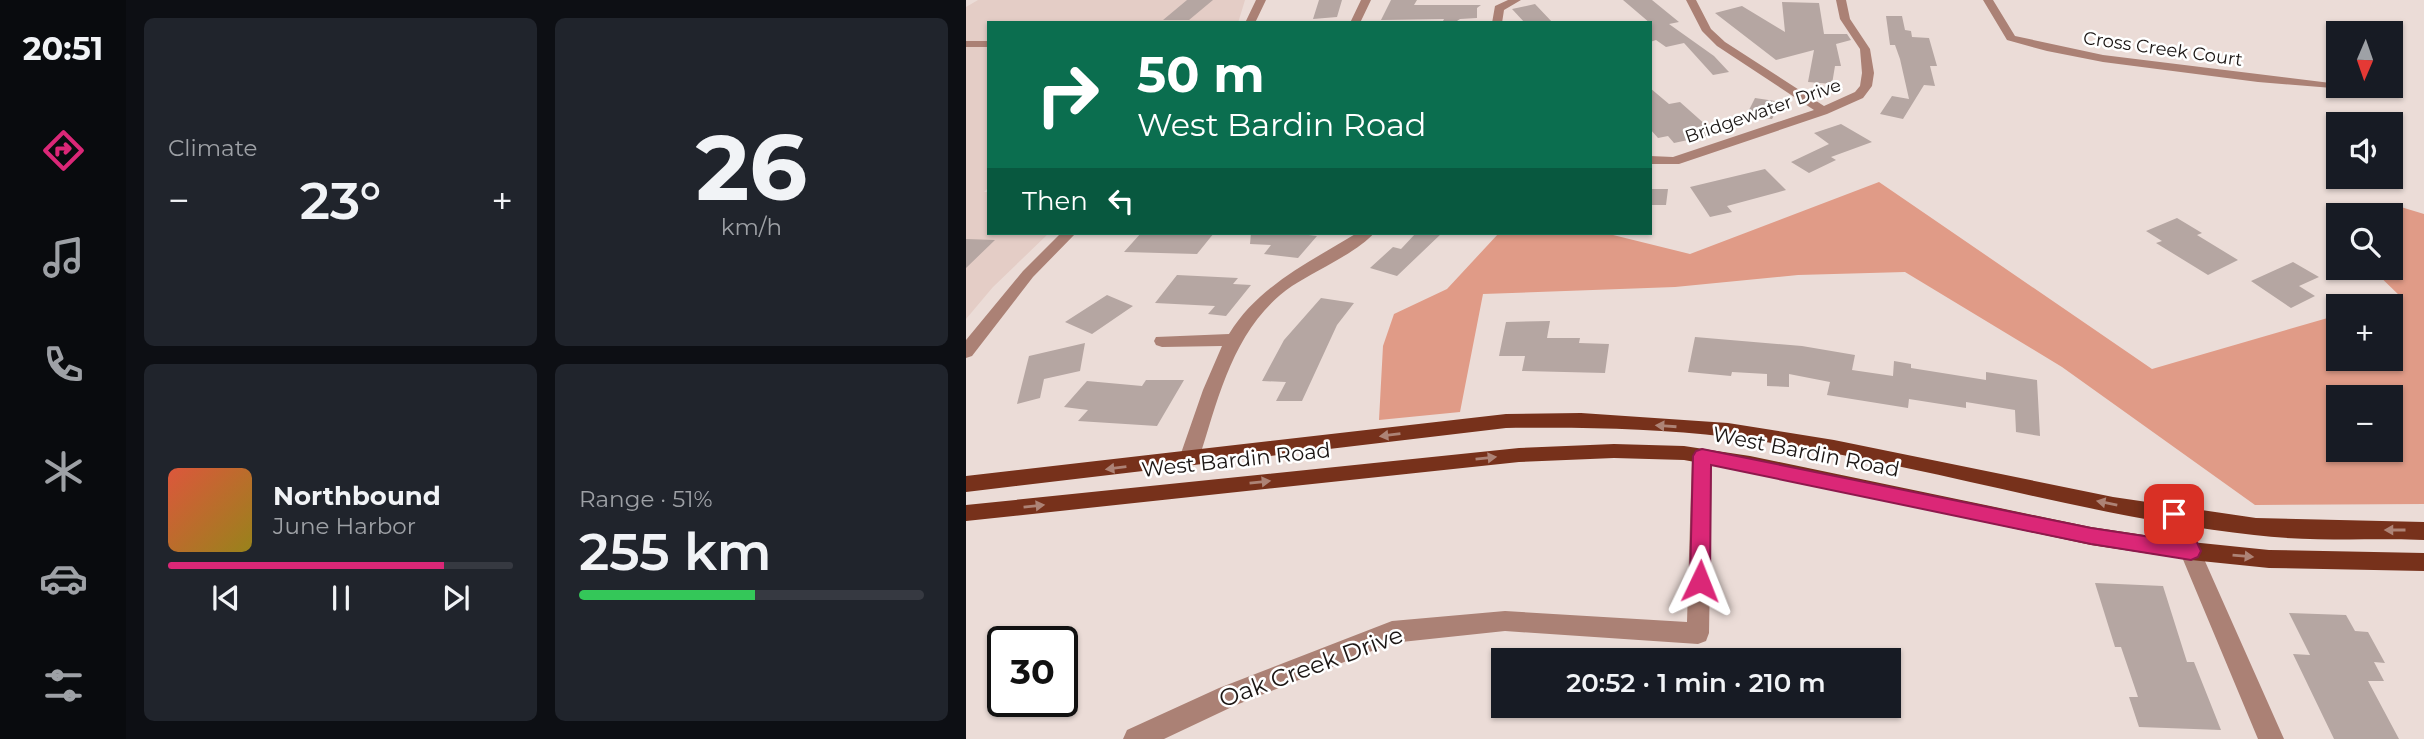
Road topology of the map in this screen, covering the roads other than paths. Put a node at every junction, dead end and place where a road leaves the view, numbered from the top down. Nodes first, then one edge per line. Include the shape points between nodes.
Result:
1 (1261, 0) edge
2 (1366, 0) edge
3 (1516, 0) edge
4 (1691, 0) edge
5 (1841, 0) edge
6 (1988, 0) edge
7 (1251, 21) edge
8 (1355, 21) edge
9 (1497, 21) edge
10 (966, 44) edge
11 (987, 44) edge
12 (2326, 86) edge
13 (1822, 111) junction
14 (1653, 160) edge
15 (1067, 235) edge
16 (1364, 235) edge
17 (1234, 340) junction
18 (1162, 341) dead end
19 (966, 352) edge
20 (1702, 456) junction
21 (1189, 459) junction
22 (966, 484) edge
23 (966, 513) edge
24 (2174, 514) junction
25 (2424, 531) edge
26 (2191, 551) junction
27 (2424, 562) edge
28 (1136, 739) edge
29 (2271, 739) edge

1 - 7 street
2 - 8 street
3 - 9 street via 1499,8
4 - 13 street via 1707,31 1721,44
5 - 13 street, Bridgewater Drive via 1845,19 1865,49 1866,86 1859,95
6 - 12 street, Cross Creek Court via 2011,38 2034,46
10 - 11 street
13 - 14 street, Bridgewater Drive via 1674,161
15 - 19 street via 1028,274
16 - 17 street via 1275,291
17 - 18 street
17 - 21 street
23 -> 20 main road, West Bardin Road via 1519,454 1614,451
20 - 26 main road, West Bardin Road via 2091,536
20 - 28 street, Oak Creek Drive via 1698,633 1505,621 1392,632 1227,696
21 -> 22 main road, West Bardin Road
24 -> 21 main road, West Bardin Road via 1728,430 1581,420 1506,421
25 -> 24 main road, West Bardin Road via 2256,527
24 - 26 street
26 -> 27 main road, West Bardin Road via 2269,559
26 - 29 street

